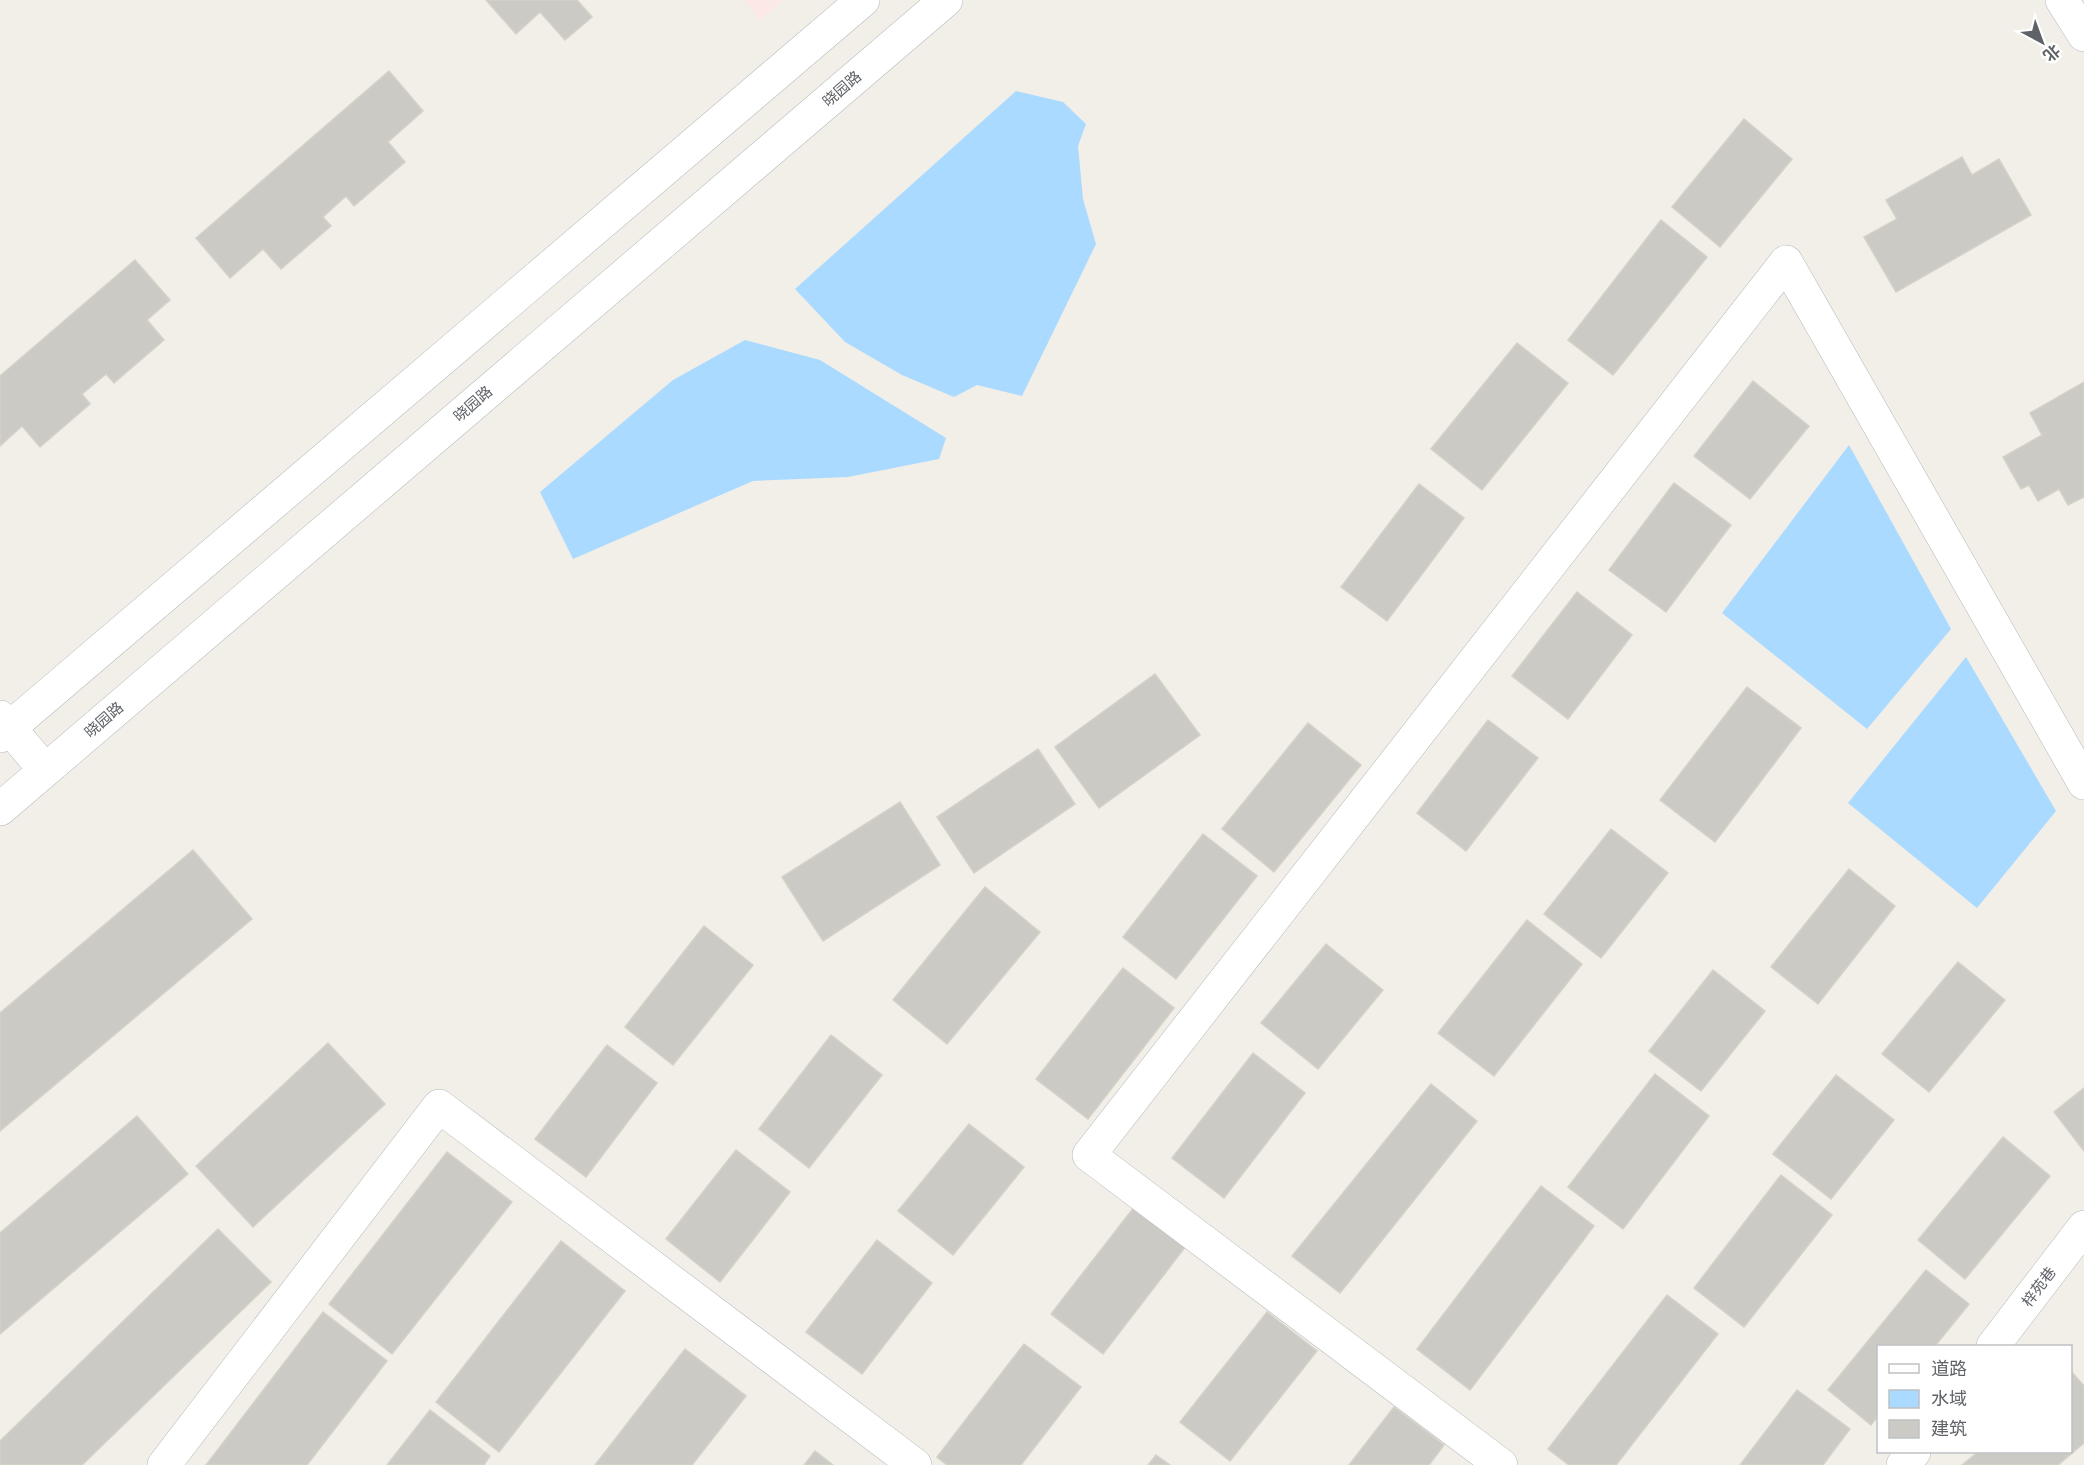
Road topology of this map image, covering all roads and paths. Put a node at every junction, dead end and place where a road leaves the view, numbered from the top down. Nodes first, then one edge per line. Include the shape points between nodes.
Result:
1 (863, 0) edge
2 (946, 0) edge
3 (2062, 0) edge
4 (2084, 35) edge
5 (3, 727) edge
6 (45, 770) junction
7 (2084, 783) edge
8 (0, 808) edge
9 (2084, 1227) edge
10 (1995, 1345) edge
11 (1913, 1453) edge
12 (164, 1465) edge
13 (915, 1465) edge
14 (1501, 1465) edge
15 (1903, 1465) edge

1 - 5 street
2 - 6 street, 晓园路
3 - 4 street
5 - 6 street
6 - 8 street, 晓园路
7 - 14 street via 1786,262 1089,1155
9 - 10 street, 梓苑巷
11 - 15 street
12 - 13 street via 439,1106

